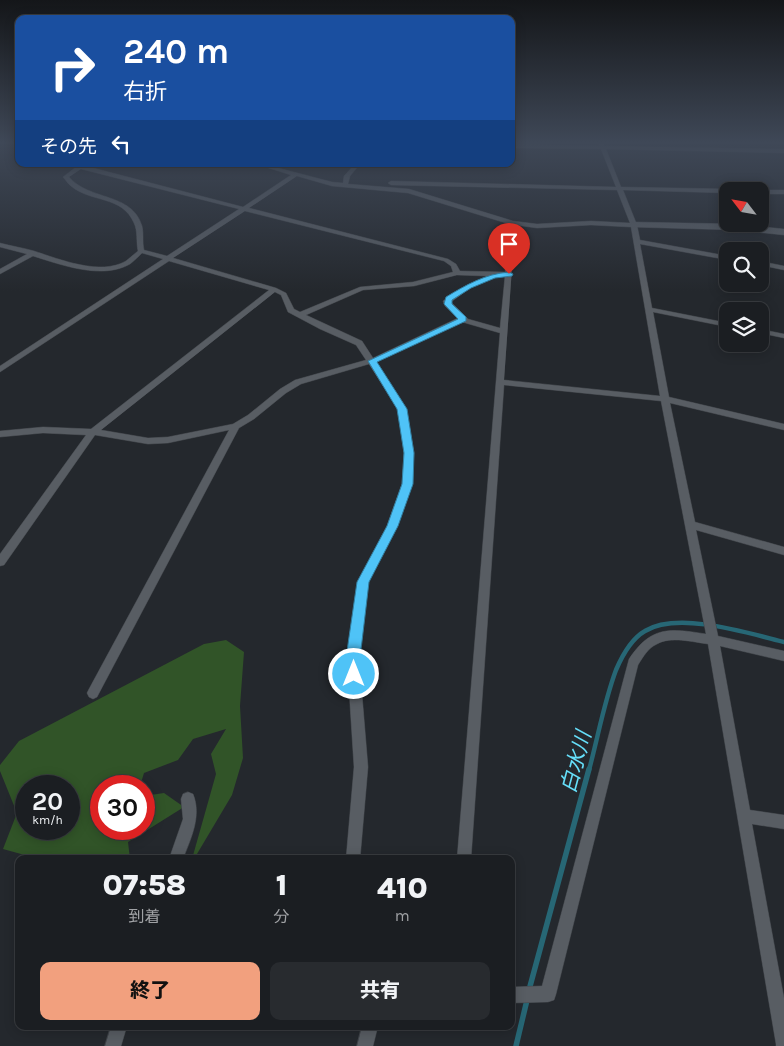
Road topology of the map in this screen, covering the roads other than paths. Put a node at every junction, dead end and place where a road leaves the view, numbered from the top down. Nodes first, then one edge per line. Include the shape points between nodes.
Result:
1 (90, 193) edge
2 (181, 193) edge
3 (268, 193) edge
4 (413, 193) edge
5 (621, 193) edge
6 (244, 209) junction
7 (512, 223) junction
8 (634, 225) junction
9 (784, 232) edge
10 (636, 241) junction
11 (0, 245) edge
12 (141, 251) junction
13 (34, 253) junction
14 (719, 256) edge
15 (168, 258) junction
16 (769, 265) edge
17 (784, 268) edge
18 (0, 272) edge
19 (457, 274) junction
20 (509, 274) junction
21 (494, 276) junction
22 (274, 289) junction
23 (649, 309) junction
24 (300, 315) junction
25 (463, 319) junction
26 (719, 323) edge
27 (505, 332) junction
28 (769, 333) edge
29 (784, 336) edge
30 (372, 361) junction
31 (0, 370) edge
32 (500, 382) junction
33 (665, 399) junction
34 (236, 426) junction
35 (784, 427) edge
36 (93, 432) junction
37 (0, 434) edge
38 (691, 525) junction
39 (784, 551) edge
40 (0, 562) edge
41 (713, 640) junction
42 (784, 656) edge
43 (93, 693) dead end
44 (188, 799) dead end
45 (743, 816) junction
46 (784, 822) edge
47 (177, 855) edge
48 (353, 855) edge
49 (464, 855) edge
50 (522, 994) edge
51 (118, 1030) edge
52 (369, 1030) edge
53 (784, 1044) edge
54 (113, 1046) edge
55 (364, 1046) edge

1 - 12 street via 124,204 138,224
2 - 6 street
3 - 6 street
4 - 7 street
5 - 8 street
6 - 15 street
6 - 19 street via 446,260 454,265
7 - 8 street via 537,226
7 - 20 street
8 - 9 street via 736,227
8 - 10 street
10 - 14 street
10 - 23 street
11 - 13 street
12 - 13 street via 128,263 101,269 63,264
12 - 15 street
13 - 18 street
15 - 22 street
15 - 31 street
16 - 17 street
19 - 21 street
19 - 24 street via 414,284 362,288
20 - 21 street
20 - 27 street
21 - 25 street via 447,301
22 - 24 street via 284,294 291,310
22 - 36 street
23 - 26 street
23 - 33 street
24 - 30 street via 355,339
25 - 27 street
25 - 30 street
27 - 32 street
28 - 29 street
30 - 34 street via 298,382
30 - 48 street via 402,409 409,453 407,484 392,526 363,582 353,658 361,767
32 - 33 street
32 - 49 street
33 - 35 street
33 - 38 street
34 - 36 street via 148,441
34 - 43 street
36 - 37 street via 43,430
36 - 40 street
38 - 39 street
38 - 41 street
41 - 42 street
41 - 45 street
41 - 50 street via 672,635 656,637 644,646 633,663 548,994
44 - 47 street via 190,819
45 - 46 street
45 - 53 street
51 - 54 street
52 - 55 street

